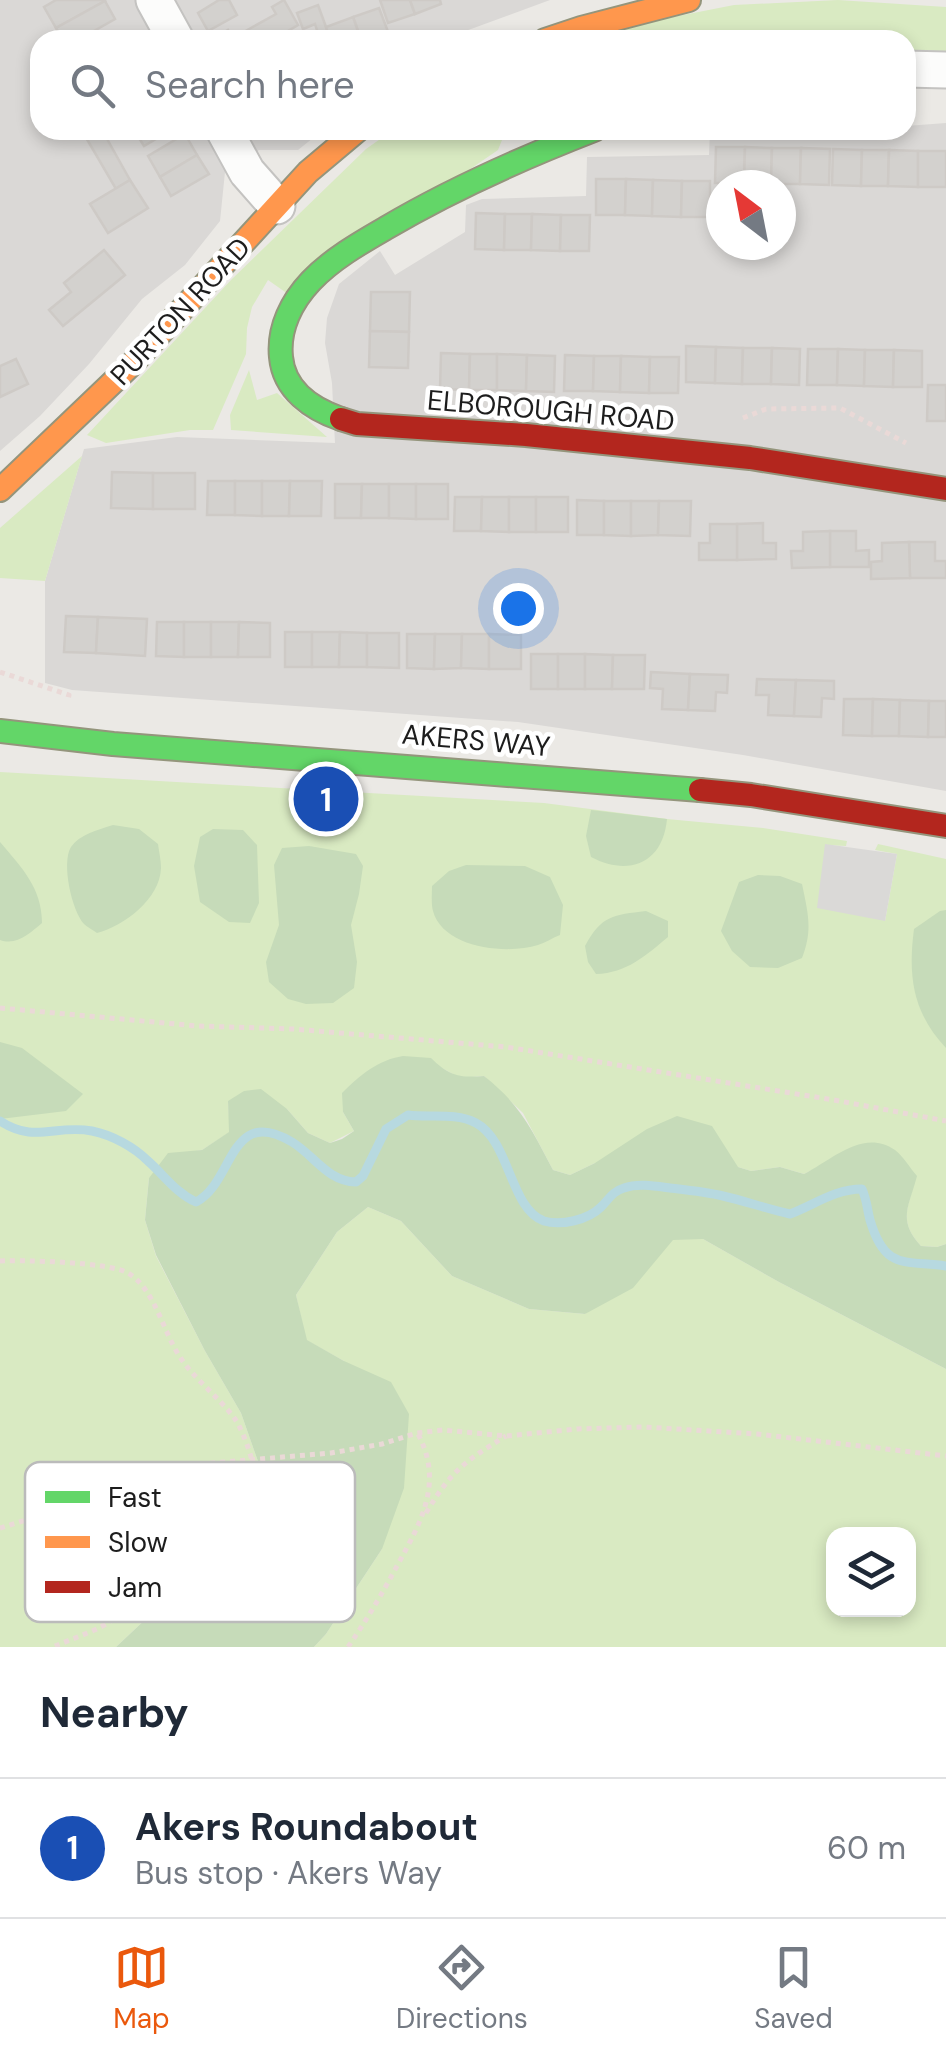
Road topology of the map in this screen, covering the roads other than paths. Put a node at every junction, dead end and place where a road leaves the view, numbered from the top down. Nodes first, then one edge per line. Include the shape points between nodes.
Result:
1 (154, 0) edge
2 (689, 0) edge
3 (170, 30) edge
4 (577, 30) edge
5 (916, 69) edge
6 (946, 70) edge
7 (229, 140) edge
8 (346, 140) edge
9 (569, 140) edge
10 (277, 206) junction
11 (946, 489) edge
12 (0, 490) edge
13 (0, 731) edge
14 (946, 826) edge

1 - 3 street
2 - 4 street
5 - 6 street
7 - 10 street
8 - 10 street, PURTON ROAD
9 - 11 street, ELBOROUGH ROAD via 404,216 322,270 282,328 281,361 302,398 357,424 750,458
10 - 12 street, PURTON ROAD via 123,374
13 - 14 street, AKERS WAY via 652,784

